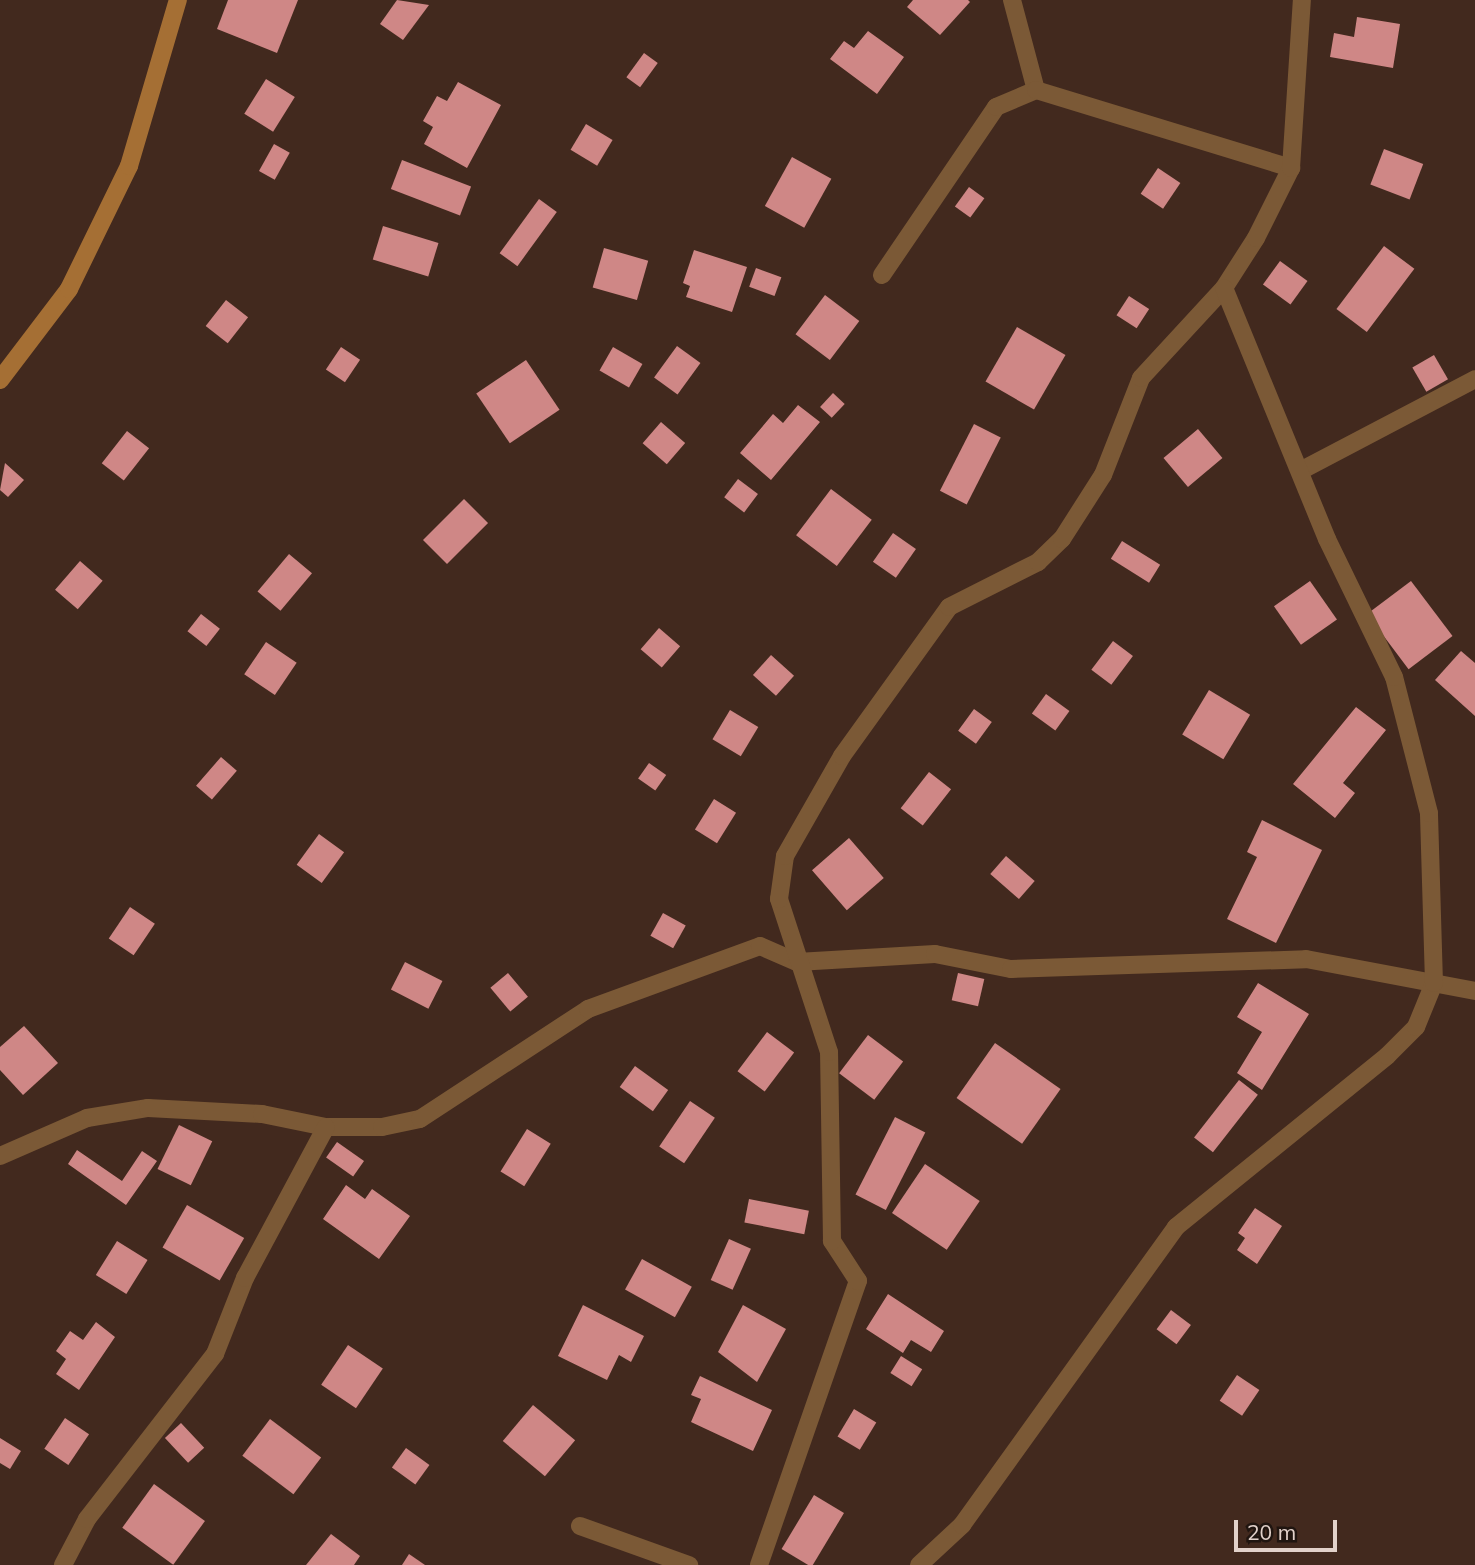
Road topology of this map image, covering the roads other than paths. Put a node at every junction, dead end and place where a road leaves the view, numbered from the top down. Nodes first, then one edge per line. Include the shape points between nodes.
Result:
1 (178, 0) edge
2 (1012, 0) edge
3 (1302, 0) edge
4 (1035, 90) junction
5 (1291, 168) junction
6 (882, 275) dead end
7 (1224, 288) junction
8 (1475, 379) edge
9 (0, 380) edge
10 (1302, 470) junction
11 (797, 962) junction
12 (1434, 983) junction
13 (1475, 991) edge
14 (326, 1127) junction
15 (0, 1156) edge
16 (580, 1526) dead end
17 (63, 1565) edge
18 (689, 1565) edge
19 (759, 1565) edge
20 (919, 1565) edge

1 - 9 street via 130,166 69,289
2 - 4 street
3 - 5 street
4 - 5 street
4 - 6 street via 996,107
5 - 7 street
7 - 10 street
7 - 11 street via 1141,378 1102,475 1062,539 1038,562 949,607 842,756 785,856 779,899
8 - 10 street
10 - 12 street via 1327,540 1394,677 1429,813
11 - 12 street via 935,954 1011,968 1306,959
11 - 14 street via 760,946 663,977 588,1009 419,1119
11 - 19 street via 829,1052 832,1241 859,1280
12 - 13 street
12 - 20 street via 1416,1027 1387,1056 1176,1227 962,1525
14 - 15 street via 262,1114 148,1108 88,1118
14 - 17 street via 245,1278 215,1354 87,1519
16 - 18 street

